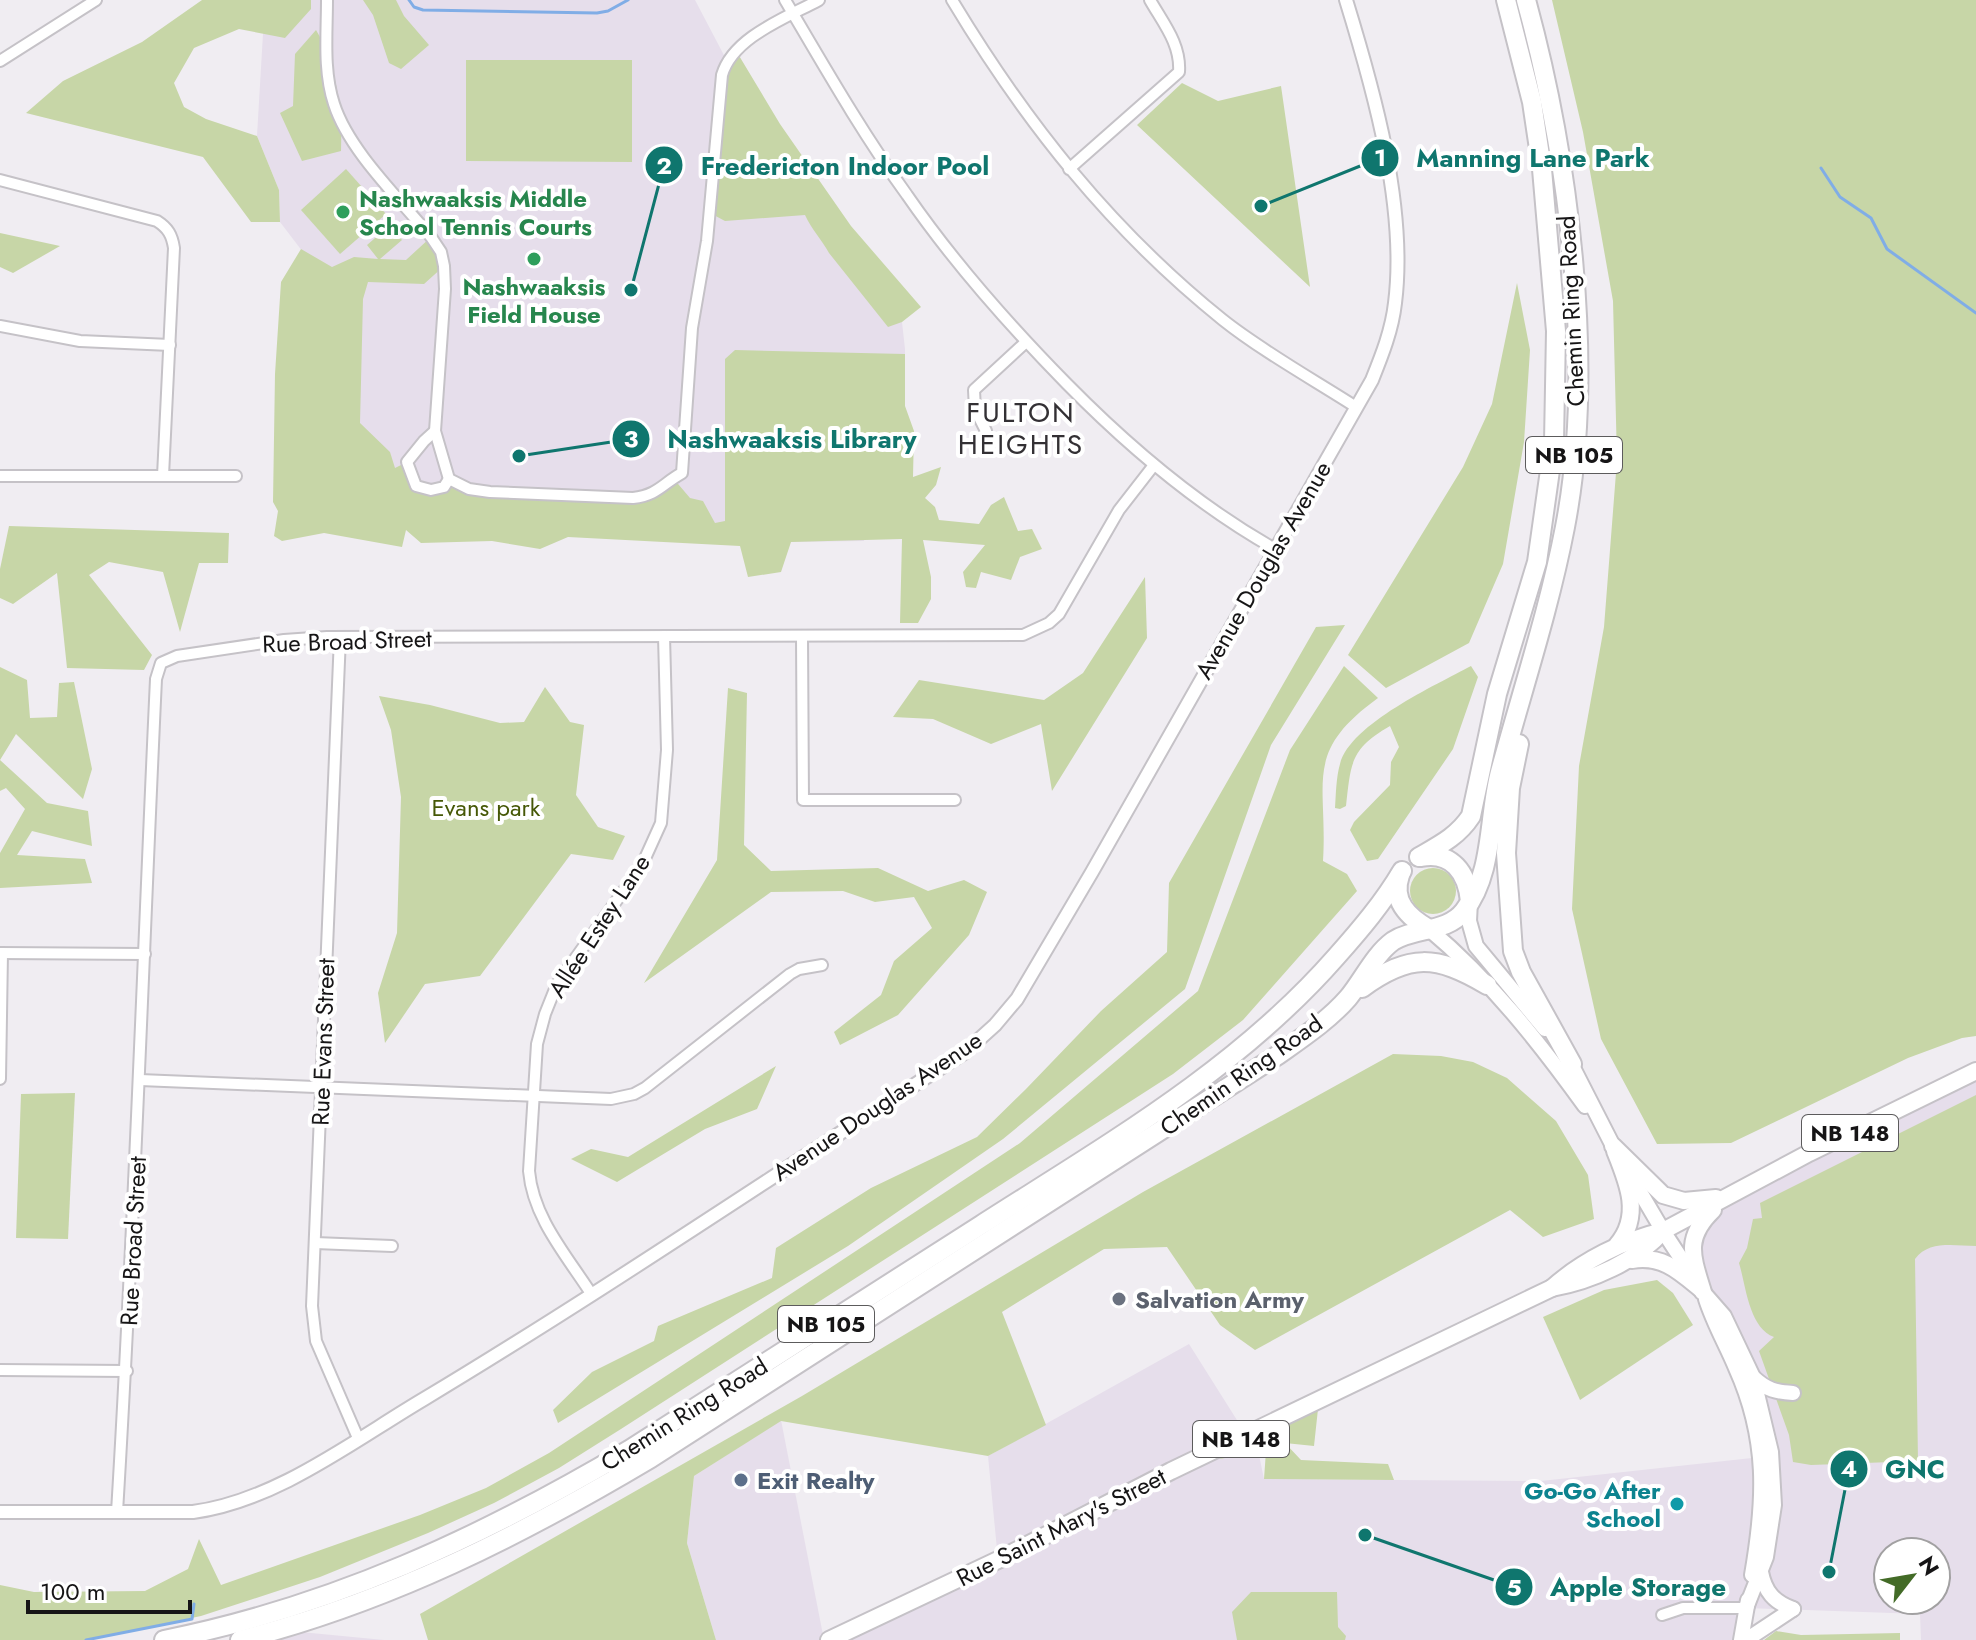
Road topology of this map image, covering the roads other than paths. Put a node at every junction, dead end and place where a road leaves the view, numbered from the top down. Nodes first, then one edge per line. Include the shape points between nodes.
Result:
1 (96, 0) edge
2 (327, 0) edge
3 (785, 0) edge
4 (819, 0) edge
5 (952, 0) edge
6 (1150, 0) edge
7 (1346, 0) edge
8 (1506, 0) edge
9 (1526, 0) edge
10 (793, 14) junction
11 (0, 61) edge
12 (1069, 169) junction
13 (0, 180) edge
14 (0, 326) edge
15 (1026, 342) junction
16 (170, 345) junction
17 (1356, 407) junction
18 (435, 431) junction
19 (986, 431) dead end
20 (1154, 465) junction
21 (0, 476) edge
22 (163, 476) junction
23 (236, 476) dead end
24 (449, 479) junction
25 (1275, 549) junction
26 (1545, 616) junction
27 (664, 636) junction
28 (340, 637) junction
29 (802, 637) junction
30 (955, 800) dead end
31 (1419, 857) junction
32 (1402, 871) junction
33 (1470, 901) junction
34 (1429, 929) junction
35 (1, 953) edge
36 (145, 954) junction
37 (822, 965) dead end
38 (1487, 985) junction
39 (1346, 999) junction
40 (1572, 1064) junction
41 (1976, 1071) edge
42 (0, 1079) edge
43 (140, 1080) junction
44 (321, 1087) junction
45 (533, 1096) junction
46 (1613, 1146) junction
47 (1726, 1197) junction
48 (1663, 1231) junction
49 (315, 1243) junction
50 (392, 1246) dead end
51 (1616, 1256) junction
52 (1703, 1292) junction
53 (592, 1295) junction
54 (0, 1370) edge
55 (127, 1371) junction
56 (1753, 1377) junction
57 (1765, 1421) junction
58 (358, 1438) junction
59 (0, 1512) edge
60 (117, 1512) junction
61 (1761, 1572) junction
62 (1746, 1608) junction
63 (1662, 1615) dead end
64 (164, 1640) edge
65 (240, 1640) edge
66 (829, 1640) edge
67 (1743, 1640) edge

1 - 11 street
2 - 18 street via 329,81 342,125 441,252 445,289
3 - 10 street
4 - 10 street
5 - 12 street via 992,66
6 - 12 street via 1176,44 1179,72
7 - 17 street, Avenue Douglas Avenue via 1381,131 1398,269 1386,346
8 - 31 highway, Chemin Ring Road / NB 105 via 1532,102 1542,169 1556,331 1554,442 1537,562 1497,694 1471,816 1453,838
9 - 26 highway, Chemin Ring Road / NB 105 via 1562,168 1578,358 1575,447
10 - 15 street via 908,197
10 - 24 street via 735,49 722,75 707,241 692,328 682,473 660,490 633,498 490,492
12 - 17 street via 1157,261 1225,321
13 - 16 street via 166,227 174,248
14 - 16 street via 80,341
15 - 19 street via 974,390 975,409
15 - 20 street
16 - 22 street
17 - 25 street, Avenue Douglas Avenue
18 - 24 street
18 - 24 street via 407,462 409,473 416,486 431,490 444,487
20 - 25 street via 1198,501
20 - 29 street, Rue Broad Street via 1119,510 1059,614 1037,630 1008,637
21 - 22 street
22 - 23 street
25 - 53 street, Avenue Douglas Avenue via 1092,872 1017,999 995,1025 964,1053
26 - 33 highway, Chemin Ring Road / NB 105 via 1494,793 1481,879
26 - 40 highway via 1510,788 1508,906 1521,972
27 - 28 street, Rue Broad Street
27 - 29 street, Rue Broad Street
27 - 45 street, Allée Estey Lane via 667,750 661,823 642,865 557,984 537,1044
28 - 36 street, Rue Broad Street via 241,646 161,663 156,679
28 - 44 street, Rue Evans Street
29 - 30 street via 803,800
31 - 32 highway
31 - 33 highway via 1452,861 1467,880
32 - 34 highway via 1400,903
32 - 64 highway, Chemin Ring Road / NB 105 via 1368,921 1298,999 1195,1085 629,1450 548,1498 398,1569 280,1611
33 - 34 highway via 1457,918
33 - 40 main road via 1476,946
34 - 38 main road
34 - 39 highway, Chemin Ring Road / NB 105 via 1389,944
35 - 36 street
35 - 42 street
36 - 43 street, Rue Broad Street
37 - 45 street via 790,974 634,1094 611,1099
38 - 39 highway via 1445,964 1424,961 1382,974
38 - 46 main road via 1533,1035
39 - 65 highway, Chemin Ring Road / NB 105 via 1278,1055 568,1507 399,1589
40 - 46 main road
41 - 47 main road, Rue Saint Mary's Street / NB 148
43 - 44 street
43 - 55 street, Rue Broad Street
44 - 45 street
44 - 49 street, Rue Evans Street
45 - 53 street, Allée Estey Lane via 529,1171 534,1201
46 - 47 main road via 1663,1195 1684,1201
46 - 48 main road
46 - 51 main road via 1632,1210
47 - 48 main road, Rue Saint Mary's Street / NB 148
47 - 52 main road via 1700,1222 1692,1239
48 - 51 main road, Rue Saint Mary's Street / NB 148 via 1641,1236
48 - 52 main road
49 - 50 street
49 - 58 street, Rue Evans Street via 316,1341
51 - 52 main road via 1669,1263
51 - 66 main road, Rue Saint Mary's Street / NB 148 via 1571,1271 1552,1288
52 - 56 main road via 1724,1316
52 - 62 main road via 1749,1401 1761,1457 1762,1517
53 - 58 street, Avenue Douglas Avenue
54 - 55 street
55 - 60 street, Rue Broad Street
56 - 57 main road
56 - 57 main road via 1774,1392 1793,1393 1776,1401
57 - 61 main road via 1774,1505
58 - 60 street, Avenue Douglas Avenue via 241,1502 193,1512
59 - 60 street, Avenue Douglas Avenue
61 - 62 main road
61 - 67 main road via 1770,1596 1793,1609
62 - 63 street via 1683,1608
62 - 67 main road

